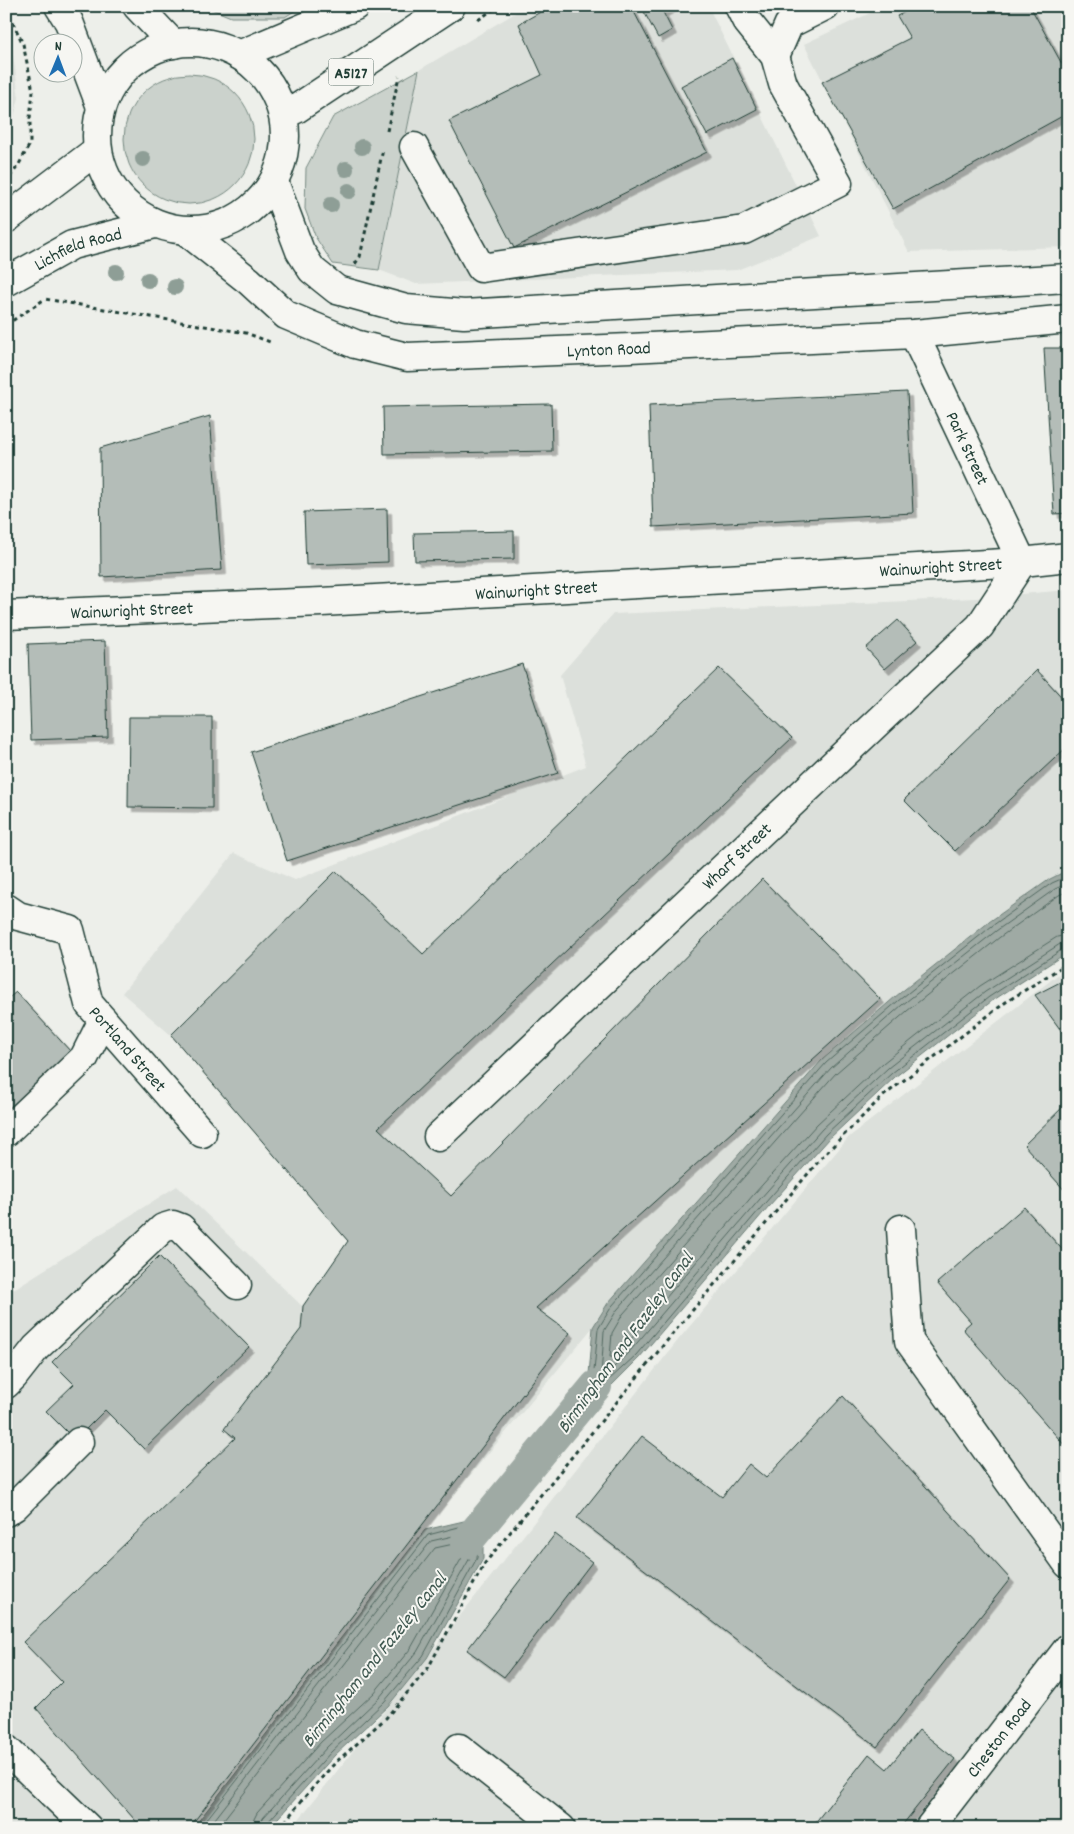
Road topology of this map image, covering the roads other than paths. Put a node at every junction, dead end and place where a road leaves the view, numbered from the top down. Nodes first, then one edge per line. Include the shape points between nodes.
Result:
1 (59, 6) edge
2 (136, 6) edge
3 (354, 6) edge
4 (451, 6) edge
5 (739, 6) edge
6 (825, 6) edge
7 (173, 44) junction
8 (239, 55) junction
9 (775, 56) junction
10 (100, 107) junction
11 (283, 115) junction
12 (414, 147) dead end
13 (97, 150) junction
14 (274, 182) junction
15 (6, 219) edge
16 (155, 224) junction
17 (186, 231) junction
18 (1068, 278) edge
19 (6, 282) edge
20 (1068, 319) edge
21 (914, 334) junction
22 (1068, 557) edge
23 (1022, 562) junction
24 (6, 615) edge
25 (6, 908) edge
26 (103, 1020) junction
27 (6, 1132) edge
28 (202, 1133) dead end
29 (438, 1138) dead end
30 (901, 1229) dead end
31 (237, 1285) dead end
32 (6, 1384) edge
33 (80, 1442) dead end
34 (6, 1512) edge
35 (1068, 1564) edge
36 (1068, 1648) edge
37 (459, 1748) dead end
38 (6, 1749) edge
39 (88, 1828) edge
40 (561, 1828) edge
41 (929, 1828) edge

1 - 10 main road via 69,22
2 - 7 main road
3 - 8 main road
4 - 11 main road, A5127
5 - 9 main road
6 - 9 main road via 789,24
7 - 8 main road via 196,42 218,46
7 - 10 main road via 149,52 128,65 111,84
8 - 11 main road via 267,81
9 - 12 main road via 783,84 838,183 744,230 481,268
10 - 13 main road
11 - 14 main road via 285,150
13 - 15 main road
13 - 16 main road via 104,174 116,195 134,212
14 - 17 main road via 258,203 237,219 213,228
14 - 18 main road via 300,251 312,270 337,290 406,309 464,314
16 - 17 main road
16 - 19 main road, Lichfield Road via 72,245
17 - 21 main road, Lynton Road via 286,315 355,344 407,357
20 - 21 main road, Lynton Road
21 - 23 main road, Park Street
22 - 23 main road, Wainwright Street
23 - 24 main road, Wainwright Street via 332,601
23 - 29 main road, Wharf Street via 980,626
25 - 26 main road, Portland Street via 18,916 70,930 89,1004
26 - 27 main road via 84,1058
26 - 28 main road, Portland Street
30 - 35 main road via 909,1341
31 - 32 main road via 182,1228 173,1225 163,1228 36,1348
33 - 34 main road
36 - 41 main road, Cheston Road
37 - 40 main road
38 - 39 main road

